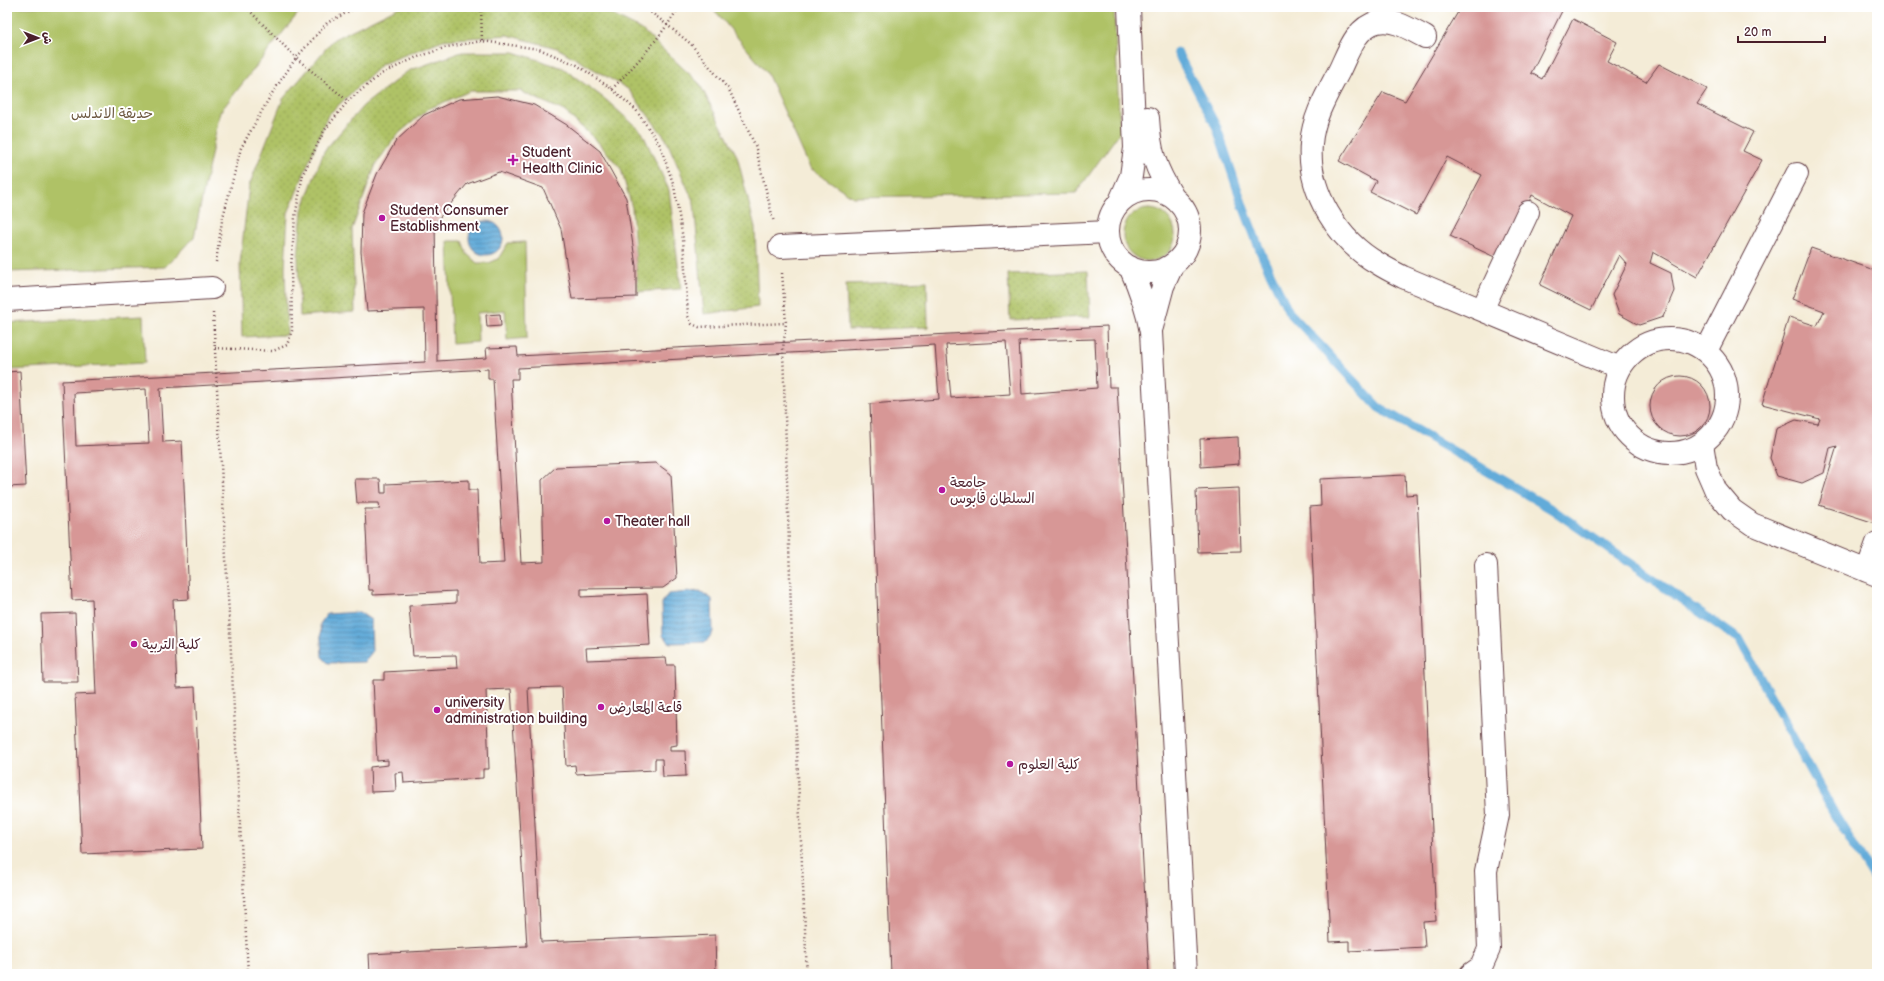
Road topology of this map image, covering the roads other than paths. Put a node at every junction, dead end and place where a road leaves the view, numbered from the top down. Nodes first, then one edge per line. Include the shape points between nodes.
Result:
1 (1129, 7) edge
2 (1144, 7) edge
3 (1425, 37) dead end
4 (1797, 174) dead end
5 (1173, 197) junction
6 (1120, 202) junction
7 (1528, 212) dead end
8 (1108, 232) junction
9 (780, 247) road end
10 (1173, 264) junction
11 (1130, 267) junction
12 (212, 288) road end
13 (7, 300) edge
14 (1482, 310) junction
15 (1151, 332) junction
16 (1706, 351) junction
17 (1620, 368) junction
18 (1702, 444) junction
19 (1877, 543) edge
20 (1486, 565) dead end
21 (1872, 573) edge
22 (1186, 974) edge
23 (1471, 974) edge

1 - 6 lane via 1135,148 1131,176
2 - 5 lane via 1151,148 1159,174
3 - 14 lane via 1392,22 1377,22 1364,28 1354,39 1317,115 1311,144 1312,173 1321,200 1336,225 1355,246 1378,264
4 - 16 lane
5 - 6 lane via 1160,191 1146,190 1132,193
5 - 10 lane via 1184,209 1190,223 1190,239 1184,253
6 - 8 lane via 1109,220
7 - 14 lane
8 - 9 lane
8 - 11 lane via 1110,246 1118,259
10 - 11 lane via 1159,271 1144,272
10 - 15 lane via 1163,286
11 - 15 lane via 1140,288
12 - 13 lane
14 - 17 lane
15 - 22 lane
16 - 17 lane via 1689,341 1669,338 1650,342 1632,352
16 - 18 lane via 1720,367 1727,387 1726,409 1717,428
17 - 18 lane via 1613,389 1614,410 1624,430 1640,445 1661,453 1682,452
18 - 21 lane via 1708,474 1716,491 1732,510 1752,524
19 - 21 lane
20 - 23 lane via 1498,815 1486,871 1489,949 1481,967

